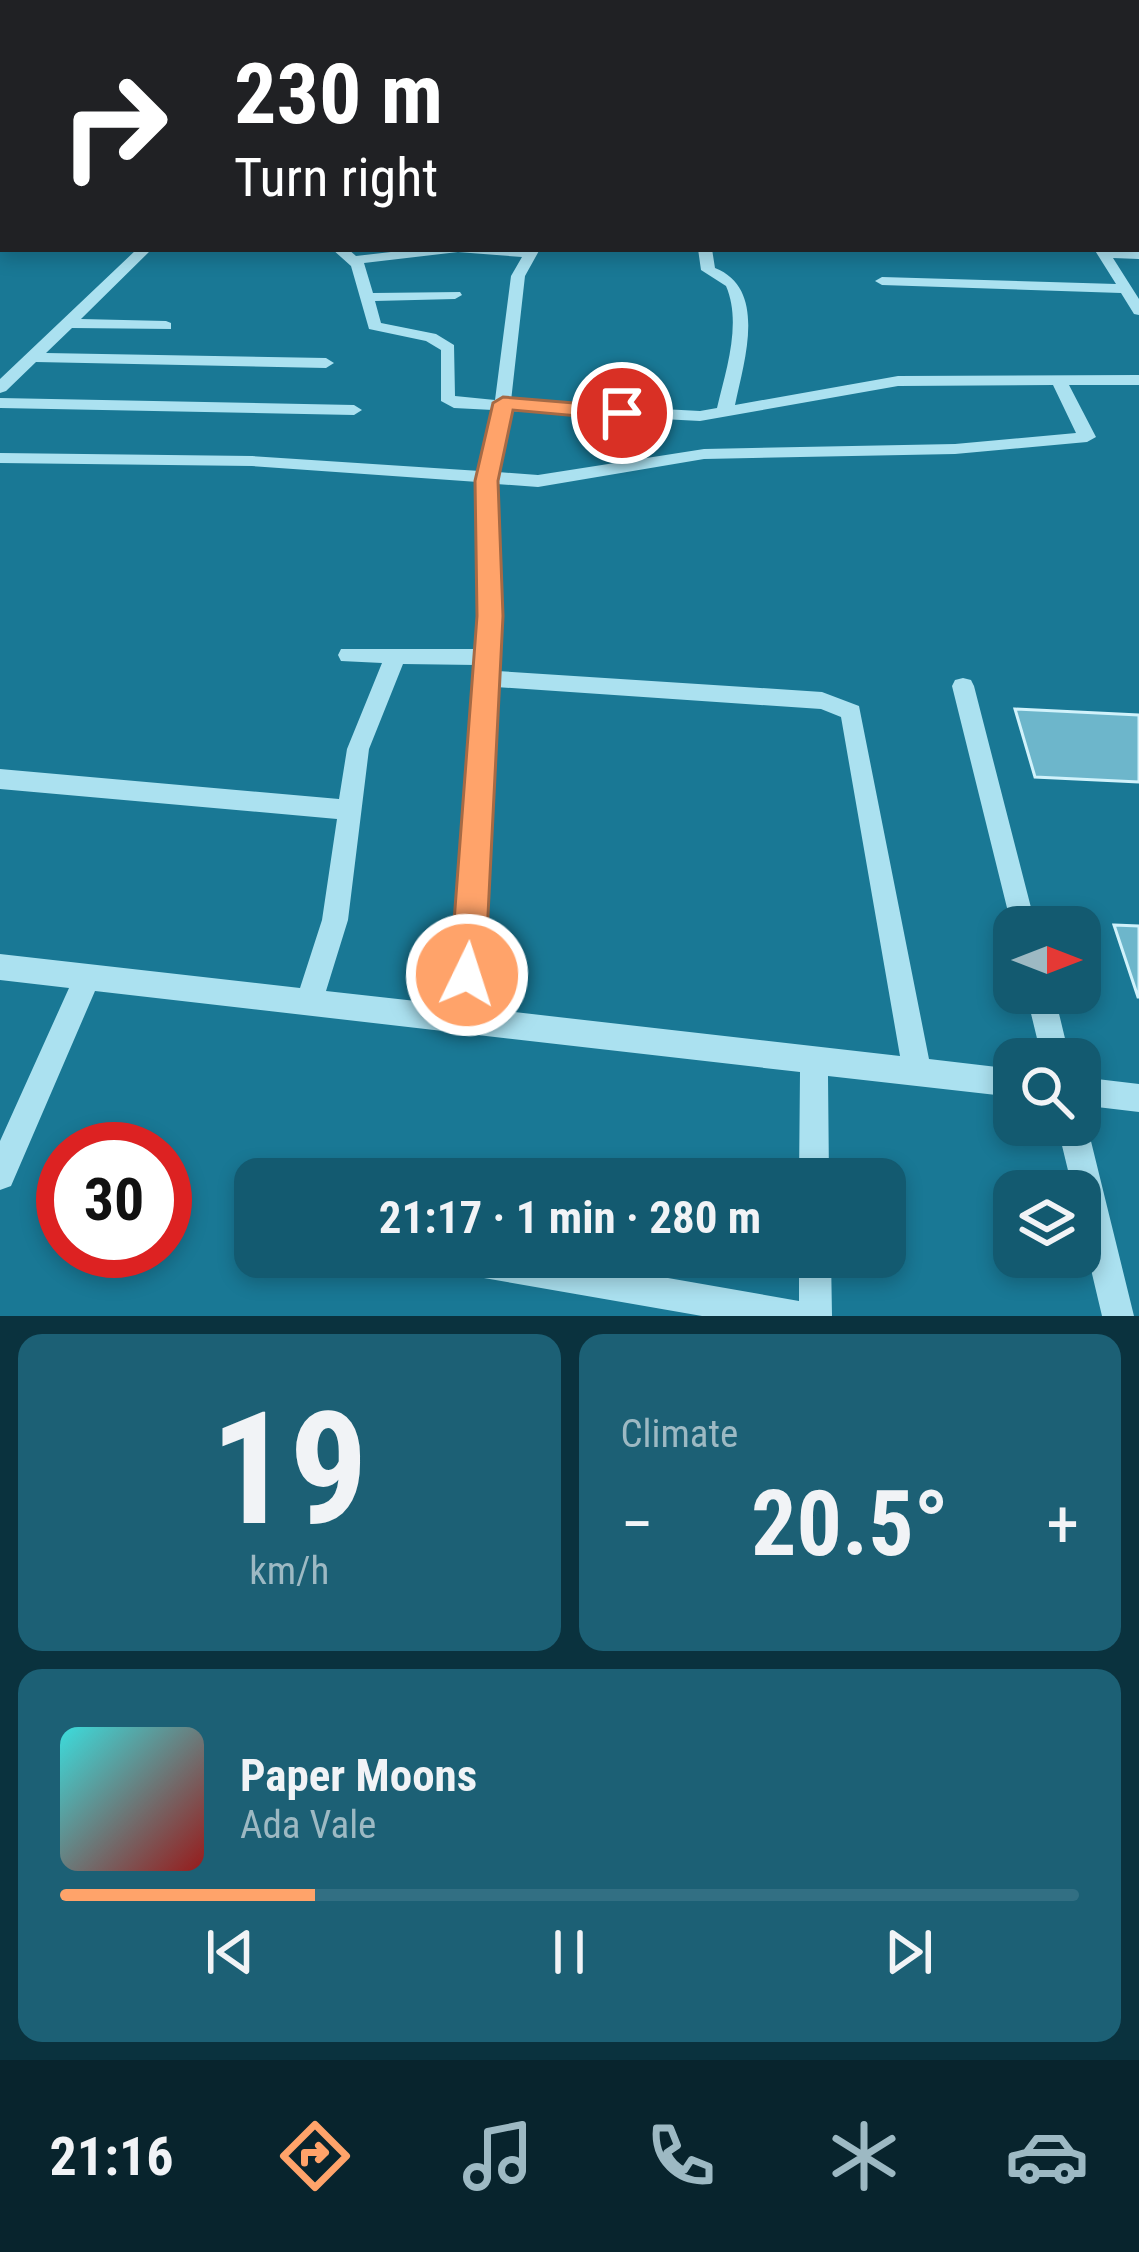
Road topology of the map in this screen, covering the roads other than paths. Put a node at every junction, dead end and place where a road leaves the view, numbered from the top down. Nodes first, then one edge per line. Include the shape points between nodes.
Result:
1 (142, 252) edge
2 (344, 252) edge
3 (427, 252) edge
4 (532, 252) edge
5 (705, 252) edge
6 (1103, 252) edge
7 (356, 260) junction
8 (882, 280) dead end
9 (1125, 289) junction
10 (455, 295) dead end
11 (369, 297) junction
12 (1139, 311) edge
13 (65, 323) junction
14 (166, 326) dead end
15 (31, 357) junction
16 (326, 363) dead end
17 (1139, 380) edge
18 (1059, 381) junction
19 (0, 388) edge
20 (503, 403) junction
21 (0, 404) edge
22 (354, 410) dead end
23 (718, 413) junction
24 (704, 454) junction
25 (0, 458) edge
26 (487, 481) junction
27 (348, 655) dead end
28 (396, 656) junction
29 (487, 668) junction
30 (963, 686) dead end
31 (0, 779) edge
32 (346, 810) junction
33 (1018, 906) edge
34 (0, 967) edge
35 (87, 978) junction
36 (309, 1001) junction
37 (465, 1017) junction
38 (814, 1060) junction
39 (917, 1071) junction
40 (993, 1080) edge
41 (1101, 1093) edge
42 (1139, 1098) edge
43 (11, 1122) edge
44 (1077, 1146) edge
45 (814, 1158) edge
46 (0, 1175) edge
47 (576, 1278) edge
48 (815, 1278) edge
49 (796, 1316) edge
50 (816, 1316) edge
51 (1118, 1316) edge

1 - 13 street
2 - 7 street
3 - 7 street
4 - 20 street via 515,291
5 - 23 street via 708,270 737,294 738,341
6 - 9 street
7 - 11 street
8 - 9 street
9 - 12 street
10 - 11 street
11 - 20 street via 374,326 449,348 449,401
13 - 14 street
13 - 15 street
15 - 16 street
15 - 19 street
17 - 18 street
18 - 23 street via 898,381
18 - 24 street via 1087,437 955,449
20 - 23 street
20 - 26 street
21 - 22 street
23 - 24 street
24 - 26 street via 604,474
25 - 26 street via 273,462
26 - 29 street
27 - 28 street
28 - 29 street
28 - 32 street via 358,748
29 - 37 street
29 - 39 street via 822,701 851,712
30 - 33 street
31 - 32 street
32 - 36 street via 335,920
34 - 35 street
35 - 36 street
35 - 43 street
36 - 37 street
37 - 38 street
38 - 39 street
38 - 45 street
39 - 40 street
41 - 42 street
43 - 46 street
44 - 51 street
47 - 49 street
48 - 50 street

